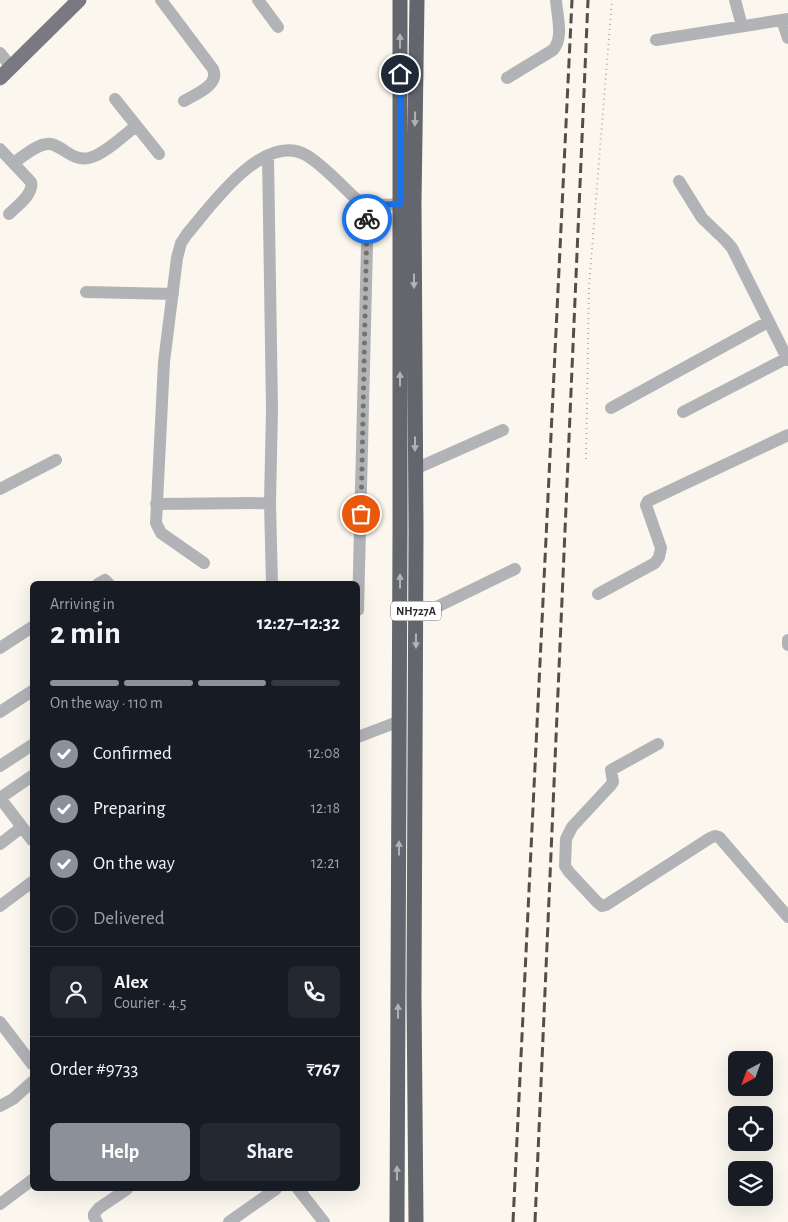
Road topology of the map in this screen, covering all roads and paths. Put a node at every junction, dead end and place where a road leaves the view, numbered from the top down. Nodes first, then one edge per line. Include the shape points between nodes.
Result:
1 (79, 0) edge
2 (161, 0) edge
3 (258, 0) edge
4 (400, 0) edge
5 (417, 0) edge
6 (556, 0) edge
7 (612, 0) edge
8 (735, 0) edge
9 (785, 20) edge
10 (742, 26) junction
11 (278, 27) dead end
12 (788, 38) edge
13 (656, 40) dead end
14 (0, 53) edge
15 (5, 73) edge
16 (507, 78) dead end
17 (115, 99) dead end
18 (184, 101) dead end
19 (136, 126) junction
20 (0, 148) edge
21 (159, 154) dead end
22 (268, 156) junction
23 (13, 162) junction
24 (680, 180) dead end
25 (400, 204) junction
26 (368, 205) junction
27 (9, 214) dead end
28 (86, 292) dead end
29 (173, 294) junction
30 (768, 322) junction
31 (787, 359) edge
32 (611, 408) dead end
33 (683, 412) dead end
34 (503, 430) dead end
35 (788, 435) edge
36 (586, 459) dead end
37 (56, 460) dead end
38 (416, 469) junction
39 (0, 489) edge
40 (270, 503) junction
41 (156, 504) junction
42 (204, 563) dead end
43 (515, 569) dead end
44 (272, 581) edge
45 (359, 581) edge
46 (598, 594) dead end
47 (416, 617) junction
48 (30, 628) edge
49 (788, 640) edge
50 (788, 645) edge
51 (0, 648) edge
52 (30, 692) edge
53 (0, 712) edge
54 (400, 721) junction
55 (360, 736) edge
56 (658, 744) dead end
57 (30, 746) edge
58 (0, 766) edge
59 (30, 777) edge
60 (0, 798) edge
61 (22, 827) junction
62 (30, 837) edge
63 (0, 844) edge
64 (30, 884) edge
65 (0, 906) edge
66 (788, 917) edge
67 (0, 1022) edge
68 (30, 1061) edge
69 (30, 1084) edge
70 (0, 1106) edge
71 (30, 1182) edge
72 (124, 1191) edge
73 (273, 1191) edge
74 (300, 1191) edge
75 (0, 1204) edge
76 (97, 1222) edge
77 (229, 1222) edge
78 (324, 1222) edge
79 (396, 1222) edge
80 (416, 1222) edge

1 - 15 main road
2 - 18 street via 215,75 214,81
3 - 11 street
25 -> 4 highway, NH727A
5 -> 38 highway, NH727A via 414,202
6 - 16 street via 558,45
7 - 36 path via 588,286
8 - 10 street
9 - 10 street
9 - 12 street
10 - 13 street
14 - 15 street
17 - 19 street
19 - 21 street
19 - 23 street via 91,158 73,157 50,143
20 - 23 street
22 - 26 street via 289,150 306,155 355,198
22 - 29 street via 237,176 187,234 177,258
22 - 40 street via 272,409
23 - 27 street via 32,186
24 - 30 street via 702,218 732,248
25 - 26 street
54 -> 25 highway, NH727A
26 - 45 street
28 - 29 street
29 - 41 street via 164,362
30 - 31 street
30 - 32 street
31 - 33 street
34 - 38 street
35 - 46 street via 648,501 646,506 661,548 659,556 655,563
37 - 39 street
38 - 47 highway, NH727A
40 - 41 street
40 - 44 street
41 - 42 street via 156,522 161,533
43 - 47 street
47 -> 80 highway, NH727A
48 - 51 street
49 - 50 street
52 - 53 street
54 - 55 street
79 -> 54 highway, NH727A
56 - 66 street via 611,770 613,782 568,833 565,861 569,872 602,906 715,836
57 - 58 street
59 - 60 street
60 - 61 street
61 - 62 street
61 - 63 street
64 - 65 street
67 - 68 street
69 - 70 street via 14,1099
71 - 75 street
72 - 76 street via 96,1211 94,1217
73 - 77 street
74 - 78 street

